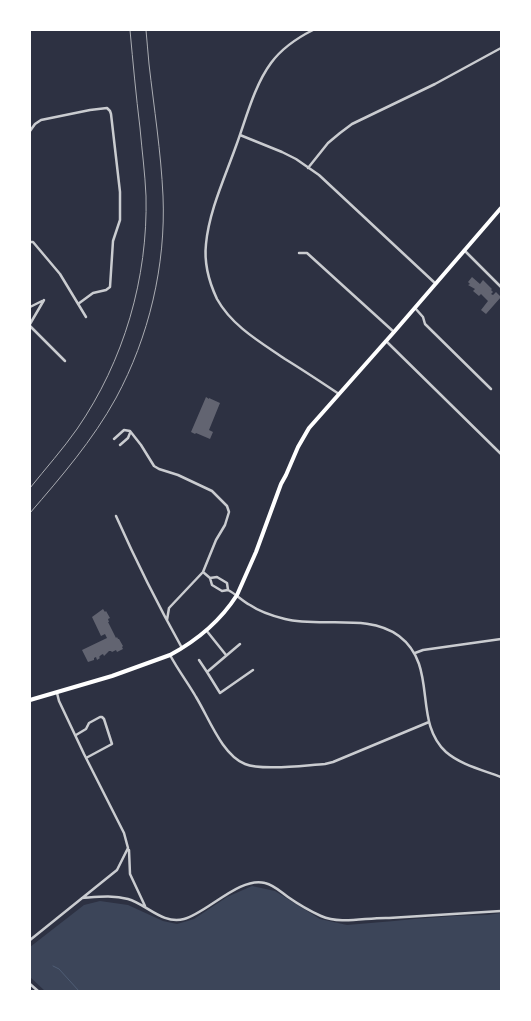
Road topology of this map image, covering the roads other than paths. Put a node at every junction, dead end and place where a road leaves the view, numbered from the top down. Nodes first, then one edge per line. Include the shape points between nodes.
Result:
1 (313, 30) edge
2 (501, 48) edge
3 (30, 131) edge
4 (240, 135) junction
5 (308, 168) junction
6 (501, 208) edge
7 (30, 242) edge
8 (464, 250) junction
9 (299, 253) dead end
10 (436, 284) junction
11 (501, 287) edge
12 (78, 304) junction
13 (30, 306) edge
14 (415, 308) junction
15 (86, 317) dead end
16 (30, 325) edge
17 (394, 332) junction
18 (386, 342) junction
19 (65, 360) dead end
20 (491, 389) dead end
21 (339, 394) junction
22 (130, 431) junction
23 (114, 439) dead end
24 (120, 445) dead end
25 (501, 454) edge
26 (116, 516) dead end
27 (203, 572) junction
28 (210, 578) junction
29 (228, 590) junction
30 (237, 595) junction
31 (167, 620) junction
32 (206, 630) junction
33 (501, 639) edge
34 (240, 644) dead end
35 (182, 648) junction
36 (415, 653) junction
37 (170, 655) junction
38 (226, 655) junction
39 (199, 660) dead end
40 (253, 670) dead end
41 (207, 672) junction
42 (58, 692) junction
43 (30, 700) edge
44 (429, 722) junction
45 (76, 735) junction
46 (86, 758) junction
47 (501, 776) edge
48 (128, 848) junction
49 (82, 898) junction
50 (146, 907) junction
51 (501, 911) edge
52 (30, 940) edge
53 (30, 984) edge
54 (38, 991) edge

1 - 4 street via 292,42 271,63 259,84
2 - 5 street via 352,124 328,143
3 - 12 street via 41,120 90,110 107,108 110,111 120,192 120,220 113,241 110,287 93,293
4 - 5 street via 282,152
4 - 21 street via 207,232 206,260 212,288 224,310 242,329
5 - 10 street via 334,188
6 - 8 highway
7 - 12 street via 60,274
8 - 10 highway
8 - 11 street
9 - 17 street via 307,253
10 - 14 highway
12 - 15 street
13 - 16 street via 44,300
14 - 17 highway
14 - 20 street via 425,324
16 - 19 street
17 - 18 highway
18 - 21 highway
18 - 25 street
21 - 30 highway via 309,428 298,447
22 - 23 street via 124,430
22 - 24 street
22 - 27 street via 154,466 212,491 227,506 229,512 225,525
26 - 31 street
27 - 28 street
27 - 31 street via 170,608
28 - 29 street via 212,585 222,591
28 - 29 street via 217,577 227,583
29 - 30 street
30 - 32 highway
30 - 36 street via 260,611 286,620 382,627 400,637
31 - 35 street
32 - 35 highway
32 - 38 street
33 - 36 street
34 - 38 street
35 - 37 highway
36 - 44 street via 422,672
37 - 42 highway
37 - 44 street via 221,741 231,754 247,765 325,764
38 - 41 street
39 - 41 street
40 - 41 street via 220,693
42 - 43 highway
42 - 45 street via 59,701
44 - 47 street via 438,743 454,758
45 - 46 street
45 - 46 street via 89,723 100,717 104,719 112,744
46 - 48 street via 124,833
48 - 49 street via 117,870
48 - 50 street via 130,874
49 - 50 street via 128,899
49 - 52 street
50 - 51 street via 166,918 184,920 245,885 265,883 321,916 338,920
53 - 54 street

